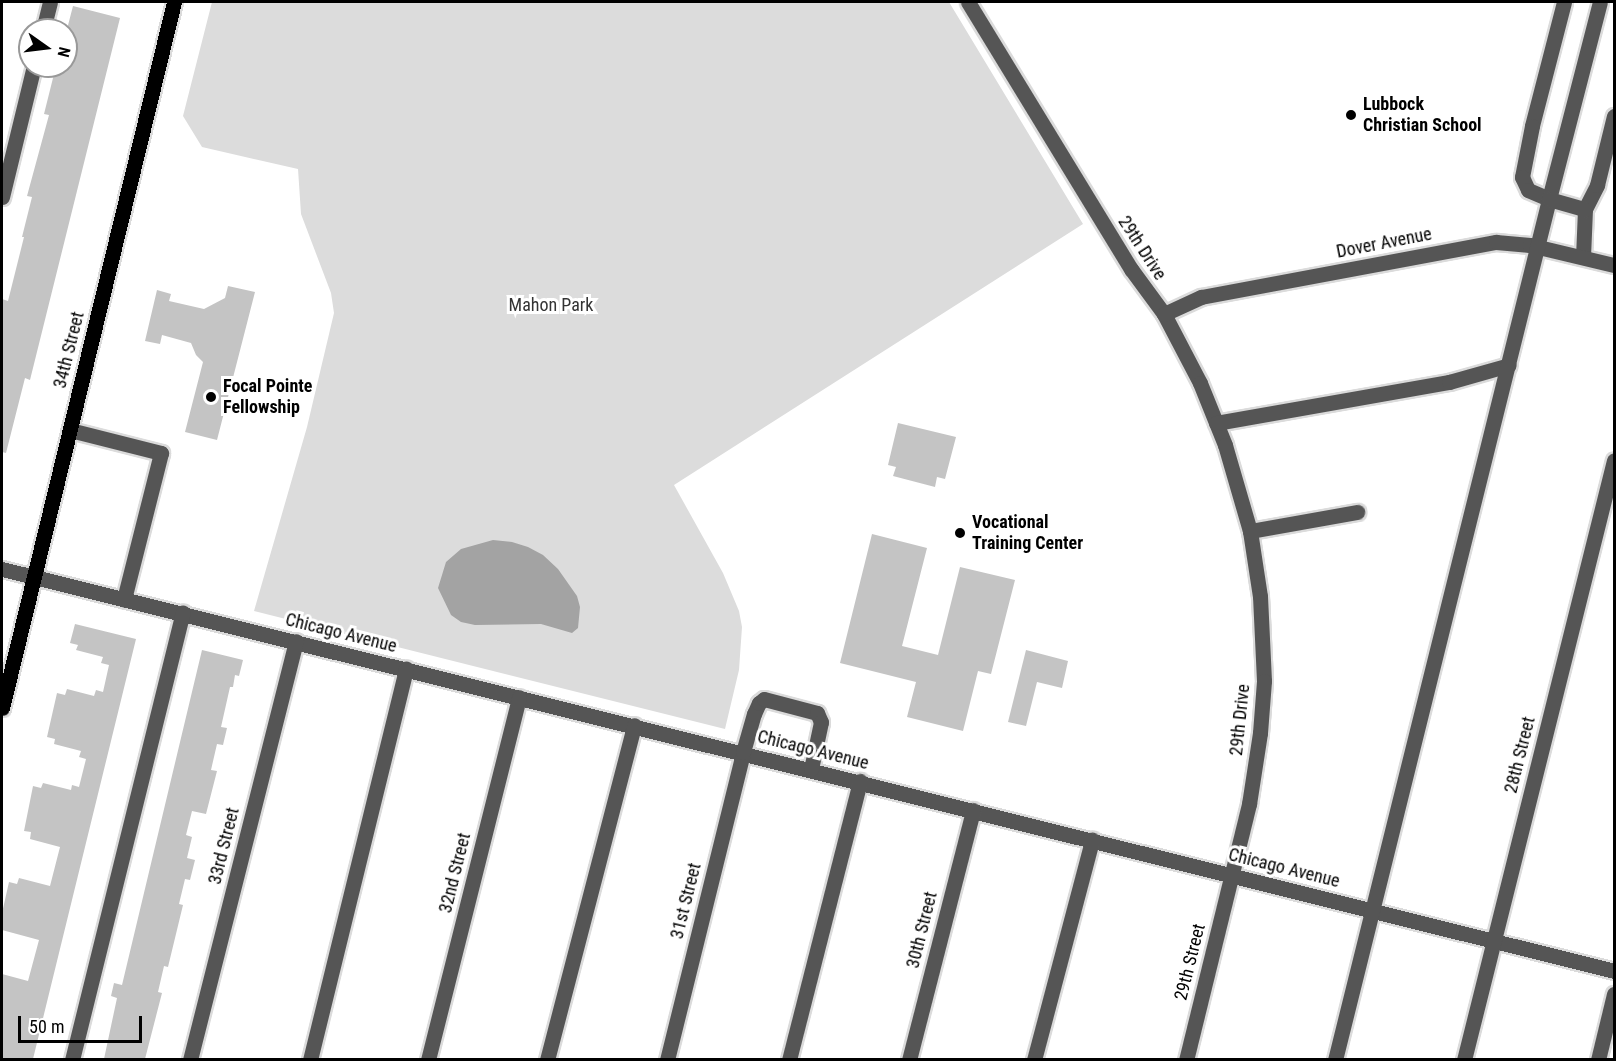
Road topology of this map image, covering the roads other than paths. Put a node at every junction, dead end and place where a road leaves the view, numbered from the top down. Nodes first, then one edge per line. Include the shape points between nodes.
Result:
1 (50, 2) edge
2 (174, 2) edge
3 (968, 2) edge
4 (1564, 2) edge
5 (1600, 2) edge
6 (46, 18) edge
7 (31, 78) edge
8 (1614, 116) edge
9 (2, 197) edge
10 (1549, 199) junction
11 (1585, 209) junction
12 (1535, 246) junction
13 (1583, 257) junction
14 (1614, 265) edge
15 (1164, 314) junction
16 (1509, 365) junction
17 (1216, 423) junction
18 (70, 430) junction
19 (1614, 460) edge
20 (1357, 512) dead end
21 (1250, 531) junction
22 (2, 568) edge
23 (34, 577) junction
24 (124, 599) junction
25 (183, 614) junction
26 (296, 641) junction
27 (406, 669) junction
28 (519, 697) junction
29 (2, 708) edge
30 (634, 725) junction
31 (743, 752) junction
32 (811, 770) junction
33 (860, 781) junction
34 (973, 810) junction
35 (1092, 840) junction
36 (1233, 875) junction
37 (1373, 910) junction
38 (1494, 940) junction
39 (1614, 971) edge
40 (1614, 994) edge
41 (72, 1059) edge
42 (190, 1059) edge
43 (310, 1059) edge
44 (428, 1059) edge
45 (548, 1059) edge
46 (667, 1059) edge
47 (789, 1059) edge
48 (909, 1059) edge
49 (1034, 1059) edge
50 (1186, 1059) edge
51 (1335, 1059) edge
52 (1464, 1059) edge
53 (1598, 1059) edge

1 - 6 street
2 - 18 main road, 34th Street
3 - 15 street, 29th Drive via 1131,269
4 - 10 street via 1523,167 1524,186
5 - 10 street
7 - 9 street
8 - 11 street via 1597,185
10 - 11 street
10 - 12 street
11 - 13 street
12 - 13 street, Dover Avenue
12 - 15 street, Dover Avenue via 1496,242 1464,247 1201,297
12 - 16 street
13 - 14 street, Dover Avenue
15 - 17 street, 29th Drive
16 - 17 street via 1449,382
16 - 37 street
17 - 21 street, 29th Drive
18 - 23 main road, 34th Street
18 - 24 street via 161,453
19 - 38 street, 28th Street
20 - 21 street
21 - 36 street, 29th Drive via 1260,596 1264,681 1251,792
22 - 23 street, Chicago Avenue
23 - 24 street, Chicago Avenue
23 - 29 main road, 34th Street
24 - 25 street, Chicago Avenue
25 - 26 street, Chicago Avenue
25 - 41 street
26 - 27 street, Chicago Avenue
26 - 42 street, 33rd Street
27 - 28 street, Chicago Avenue
27 - 43 street
28 - 30 street, Chicago Avenue
28 - 44 street, 32nd Street
30 - 31 street, Chicago Avenue
30 - 45 street
31 - 32 street, Chicago Avenue
31 - 32 street, 31st Street via 754,714 764,699 808,708 817,713 821,722
31 - 46 street, 31st Street
32 - 33 street, Chicago Avenue
33 - 34 street, Chicago Avenue
33 - 47 street
34 - 35 street, Chicago Avenue
34 - 48 street, 30th Street
35 - 36 street, Chicago Avenue
35 - 49 street
36 - 37 street, Chicago Avenue
36 - 50 street, 29th Street
37 - 38 street, Chicago Avenue
37 - 51 street
38 - 39 street, Chicago Avenue
38 - 52 street, 28th Street
40 - 53 street

